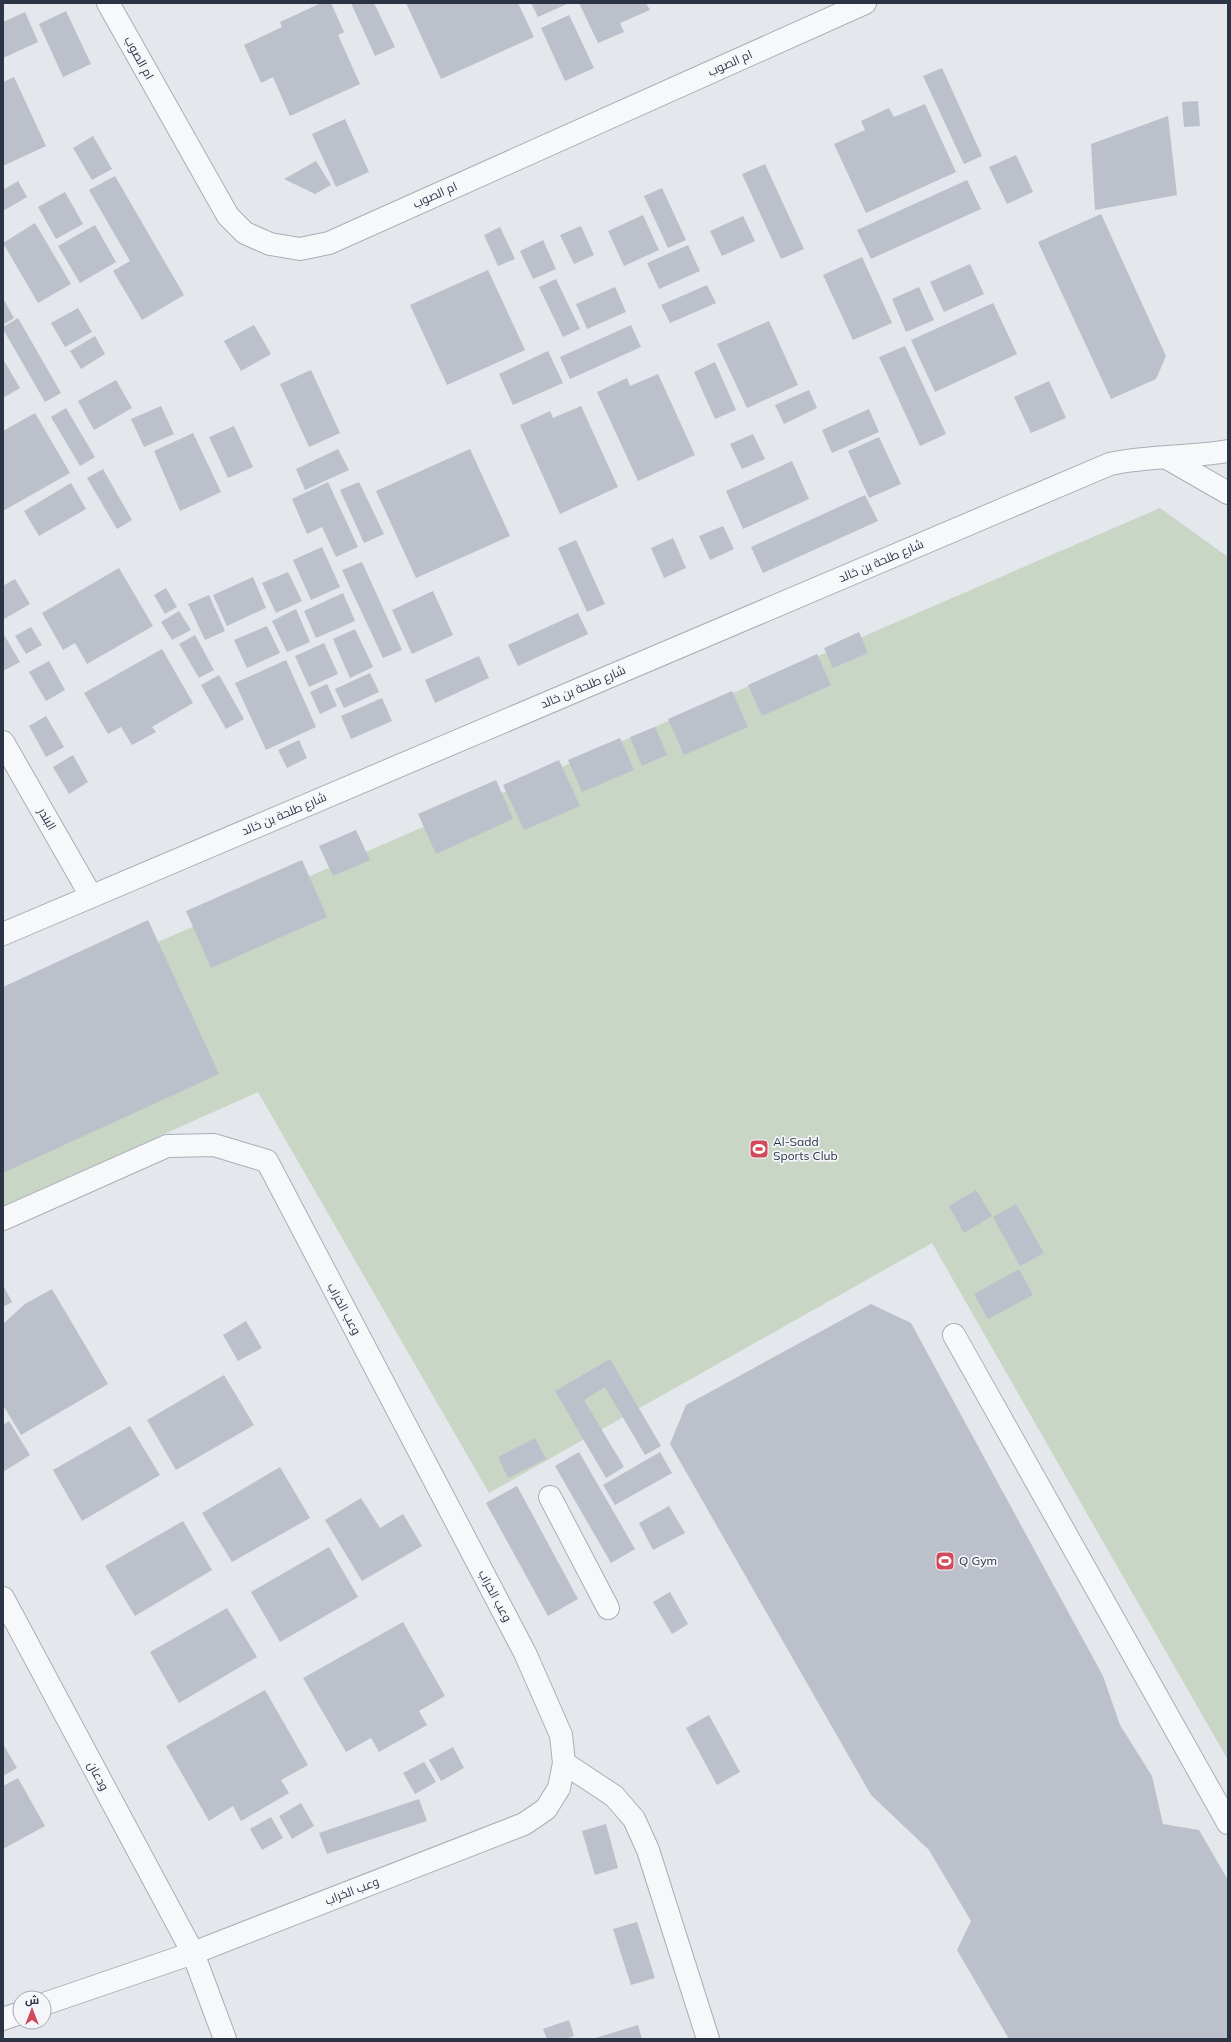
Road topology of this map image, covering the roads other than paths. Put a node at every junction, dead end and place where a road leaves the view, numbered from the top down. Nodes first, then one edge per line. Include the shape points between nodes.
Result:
1 (108, 3) edge
2 (865, 3) edge
3 (1228, 451) edge
4 (1167, 458) junction
5 (1228, 493) edge
6 (3, 742) edge
7 (91, 896) junction
8 (3, 934) edge
9 (3, 1219) edge
10 (954, 1334) dead end
11 (550, 1496) dead end
12 (3, 1598) edge
13 (608, 1608) dead end
14 (564, 1763) junction
15 (1228, 1823) edge
16 (193, 1953) junction
17 (52, 2001) edge
18 (225, 2039) edge
19 (708, 2039) edge

1 - 2 street, ام الصوب via 228,216 245,233 270,244 300,249 329,243
3 - 4 street, شارع طلحة بن خالد
4 - 5 street, شارع طلحة بن خالد
4 - 7 street, شارع طلحة بن خالد via 1148,457 1110,464
6 - 7 street, البندر
7 - 8 street, شارع طلحة بن خالد
9 - 14 street, وعب الخراب via 167,1146 214,1145 267,1161 525,1653 561,1735
10 - 15 street
11 - 13 street
12 - 16 street, ودعان
14 - 16 street, وعب الخراب via 559,1788 546,1809 524,1824
14 - 19 street via 614,1796 634,1819 648,1850
16 - 17 street, وعب الخراب
16 - 18 street, ودعان

